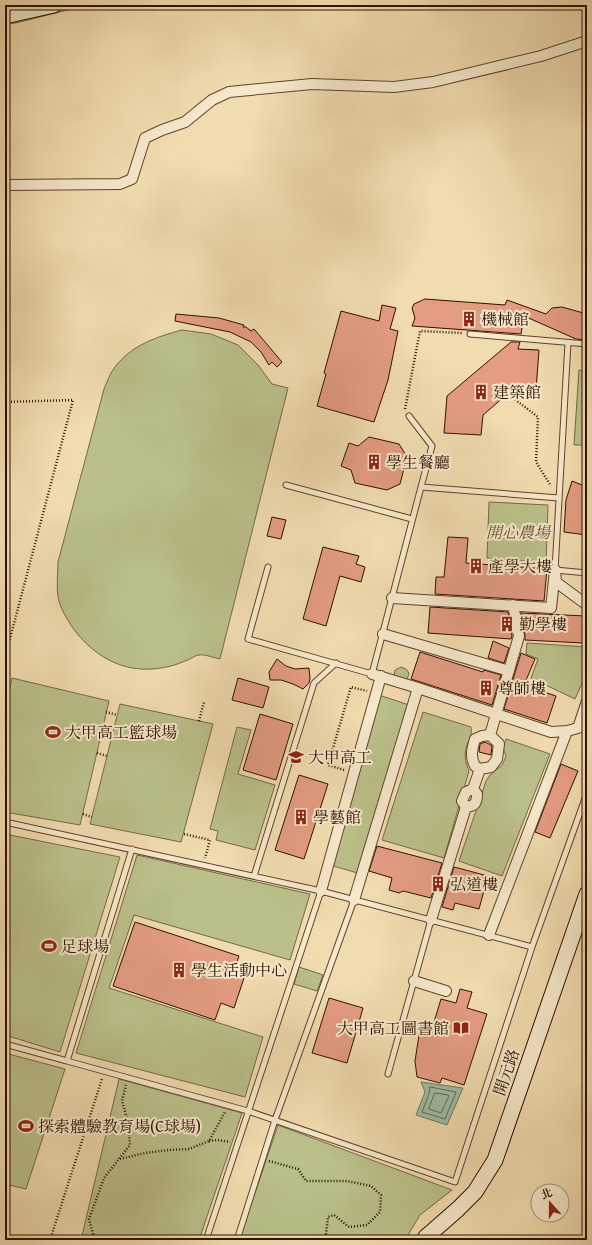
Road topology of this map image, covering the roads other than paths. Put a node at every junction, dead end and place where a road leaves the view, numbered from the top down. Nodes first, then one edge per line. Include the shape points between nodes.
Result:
1 (54, 5) edge
2 (5, 16) edge
3 (587, 42) edge
4 (5, 184) edge
5 (470, 334) road end
6 (568, 343) junction
7 (587, 344) edge
8 (409, 416) road end
9 (286, 485) dead end
10 (421, 487) junction
11 (559, 498) junction
12 (412, 519) junction
13 (268, 567) dead end
14 (555, 570) junction
15 (587, 572) edge
16 (392, 598) junction
17 (587, 605) edge
18 (513, 606) junction
19 (383, 634) junction
20 (336, 663) junction
21 (509, 671) junction
22 (377, 675) junction
23 (418, 688) junction
24 (587, 701) edge
25 (496, 714) junction
26 (567, 731) junction
27 (490, 736) junction
28 (480, 769) junction
29 (587, 793) edge
30 (5, 822) edge
31 (132, 849) junction
32 (254, 876) junction
33 (321, 891) junction
34 (587, 894) edge
35 (354, 900) junction
36 (431, 920) junction
37 (489, 935) junction
38 (532, 947) junction
39 (414, 982) junction
40 (446, 990) dead end
41 (5, 1044) edge
42 (67, 1061) junction
43 (388, 1074) dead end
44 (248, 1111) junction
45 (275, 1120) junction
46 (206, 1240) edge
47 (236, 1240) edge
48 (424, 1240) edge

1 - 2 street
3 - 4 street via 433,82 394,88 312,84 229,92 212,100 185,122 145,138 132,179 120,184
5 - 6 lane
6 - 7 lane
6 - 11 lane
8 - 10 lane via 432,446
9 - 12 lane
10 - 11 lane
10 - 12 lane
11 - 14 lane
12 - 16 lane
13 - 20 lane via 248,639
14 - 15 lane
14 - 17 street via 556,582
14 - 18 street via 551,608
16 - 18 street
16 - 19 lane
18 - 21 street via 519,636
19 - 21 street
19 - 22 lane
20 - 22 lane
20 - 32 lane via 314,683
21 - 25 street
22 - 23 street
22 - 33 street via 376,693
23 - 25 street
23 - 35 street
24 - 26 street via 578,728
25 - 26 street via 551,732
25 - 27 street
26 - 37 street
27 - 28 street via 499,744 497,758 490,767
27 - 28 street via 482,736 473,744 472,761
28 - 36 street via 473,789 466,792 462,801 466,807
29 - 38 lane
30 - 31 lane
31 - 32 lane
31 - 42 lane
32 - 33 lane
33 - 35 lane
33 - 44 lane
34 - 48 street, 開元路 via 495,1160 475,1192
35 - 36 lane
35 - 45 lane
36 - 37 lane
36 - 39 lane
37 - 38 lane
38 - 45 lane via 455,1182
39 - 40 street
39 - 43 lane
41 - 42 lane
42 - 44 lane
44 - 45 lane
44 - 46 lane
45 - 47 lane

